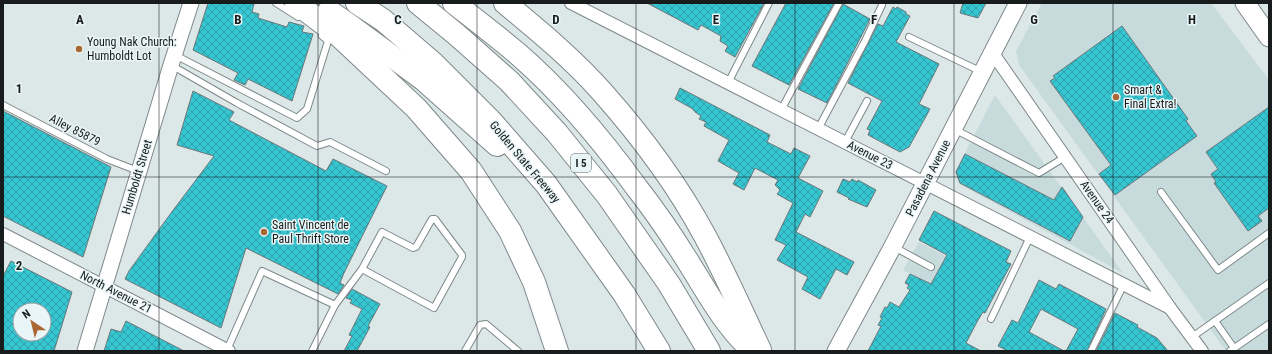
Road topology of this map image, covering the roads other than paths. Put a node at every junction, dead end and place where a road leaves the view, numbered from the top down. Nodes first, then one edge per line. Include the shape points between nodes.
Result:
1 (191, 3) edge
2 (276, 3) edge
3 (316, 3) edge
4 (358, 3) edge
5 (418, 3) edge
6 (454, 3) edge
7 (505, 3) edge
8 (570, 3) edge
9 (768, 3) edge
10 (839, 3) edge
11 (1018, 3) edge
12 (1245, 3) edge
13 (882, 5) dead end
14 (300, 13) edge
15 (318, 33) dead end
16 (909, 37) dead end
17 (1269, 37) edge
18 (992, 52) junction
19 (172, 60) junction
20 (982, 72) junction
21 (728, 83) junction
22 (867, 101) dead end
23 (3, 105) edge
24 (781, 110) junction
25 (818, 129) junction
26 (953, 129) junction
27 (845, 142) junction
28 (1065, 157) junction
29 (138, 171) junction
30 (386, 171) dead end
31 (925, 183) junction
32 (546, 184) junction
33 (1161, 192) dead end
34 (3, 234) edge
35 (1269, 234) edge
36 (1030, 237) junction
37 (893, 246) junction
38 (931, 267) dead end
39 (362, 269) junction
40 (1269, 283) edge
41 (1124, 284) junction
42 (103, 286) junction
43 (335, 305) junction
44 (1170, 308) junction
45 (991, 319) dead end
46 (1215, 321) junction
47 (1269, 324) edge
48 (1192, 337) junction
49 (1232, 349) edge
50 (85, 351) edge
51 (228, 351) edge
52 (312, 351) edge
53 (465, 351) edge
54 (518, 351) edge
55 (557, 351) edge
56 (659, 351) edge
57 (709, 351) edge
58 (753, 351) edge
59 (761, 351) edge
60 (836, 351) edge
61 (1091, 351) edge
62 (1202, 351) edge

1 - 19 street, Humboldt Street
2 - 14 lane
3 - 32 highway via 424,80 484,135
4 - 32 highway, Golden State Freeway via 432,62 491,121
5 - 57 highway, I 5 via 509,81 557,133 607,195 669,284
6 - 58 highway via 519,55 602,141 684,255 725,321
7 - 59 highway via 603,92 650,150 705,235
8 - 21 street, Avenue 23
9 - 21 lane
10 - 24 lane
11 - 18 main road, Pasadena Avenue
12 - 17 main road
13 - 25 lane
14 - 55 highway via 338,34 416,108 471,171 510,231 534,282
15 - 19 lane via 328,41 307,110 297,118
16 - 20 lane
18 - 20 main road, Pasadena Avenue
18 - 28 street, Avenue 24
19 - 29 street, Humboldt Street
19 - 30 lane via 237,103 318,146 330,142
20 - 26 main road, Pasadena Avenue
21 - 24 street, Avenue 23
22 - 27 lane
23 - 29 lane, Alley 85879 via 107,159
24 - 25 street, Avenue 23
25 - 27 street, Avenue 23
26 - 28 lane via 1039,173
26 - 31 main road, Pasadena Avenue
27 - 31 street, Avenue 23
28 - 44 street, Avenue 24
29 - 42 street, Humboldt Street
31 - 36 street, Avenue 23
31 - 37 main road, Pasadena Avenue
32 - 56 highway, Golden State Freeway via 624,294
33 - 35 lane via 1218,270
34 - 42 street, North Avenue 21
36 - 41 street, Avenue 23
36 - 45 lane
37 - 38 lane
37 - 60 main road, Pasadena Avenue
39 - 39 lane via 434,308 462,255 433,218 413,248 382,232
39 - 43 lane
40 - 46 lane
41 - 44 street, Avenue 23
41 - 61 lane
42 - 50 street, Humboldt Street
42 - 51 street, North Avenue 21
43 - 51 lane via 262,271
43 - 52 lane
44 - 48 street, Avenue 24
46 - 48 lane
46 - 49 lane
47 - 49 lane
48 - 62 street, Avenue 24
53 - 54 lane via 483,324

